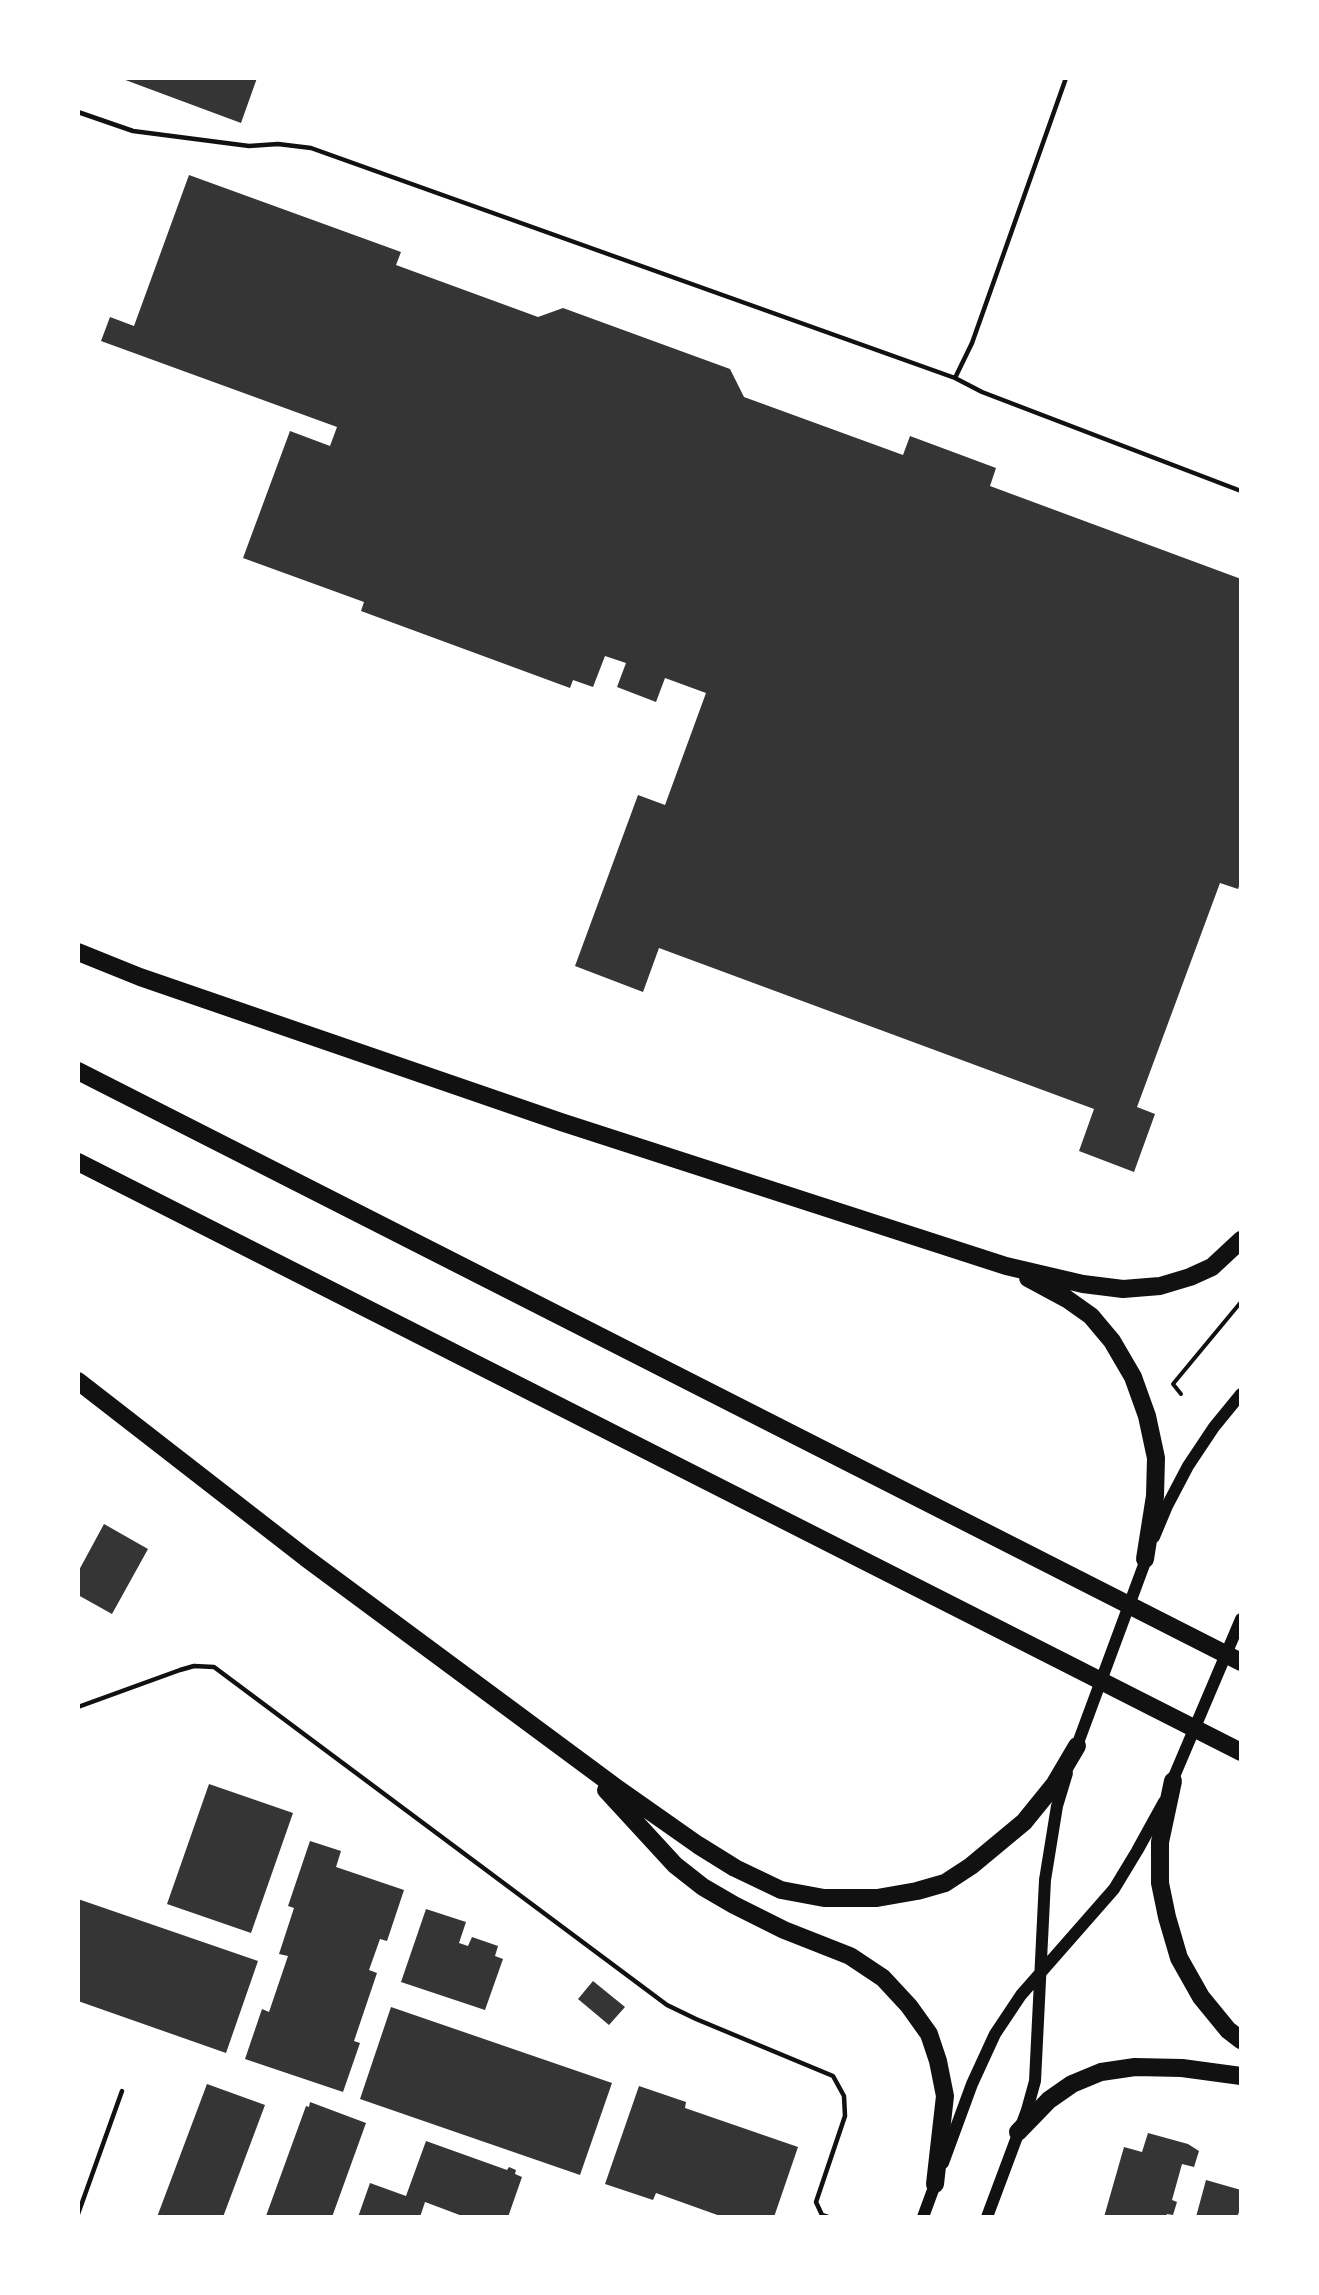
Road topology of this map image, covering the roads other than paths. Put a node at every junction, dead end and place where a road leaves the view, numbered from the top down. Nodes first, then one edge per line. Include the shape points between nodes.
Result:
1 (1066, 78) edge
2 (78, 112) edge
3 (955, 378) junction
4 (1241, 490) edge
5 (78, 952) edge
6 (78, 1071) edge
7 (78, 1162) edge
8 (1241, 1240) edge
9 (1006, 1266) junction
10 (78, 1381) edge
11 (1241, 1394) edge
12 (1145, 1559) junction
13 (1241, 1619) edge
14 (1241, 1662) edge
15 (78, 1707) edge
16 (1077, 1746) junction
17 (1241, 1752) edge
18 (579, 1760) junction
19 (1173, 1781) junction
20 (1040, 1974) junction
21 (1241, 2040) edge
22 (1241, 2076) edge
23 (122, 2091) dead end
24 (1018, 2133) junction
25 (934, 2184) junction
26 (78, 2214) edge
27 (828, 2217) edge
28 (923, 2217) edge
29 (987, 2217) edge

1 - 3 lane via 972,343
2 - 3 lane via 133,130 249,146 311,148
3 - 4 lane via 982,392
5 - 9 highway via 561,1122
6 - 14 highway
7 - 17 highway
8 - 9 highway via 1212,1267 1160,1286 1113,1288
9 - 12 highway via 1091,1316 1112,1341 1133,1377 1156,1458 1155,1496
10 - 18 highway via 306,1558
11 - 12 main road via 1188,1466
12 - 16 main road
13 - 19 main road
15 - 27 lane via 180,1670 214,1667 667,2005 833,2076 844,2096 845,2116 816,2202 822,2215
16 - 18 highway via 1054,1785 1024,1822 972,1866 917,1892 877,1898 825,1898 781,1890 698,1845
16 - 20 main road via 1050,1842
18 - 25 highway via 675,1865 703,1887 784,1930 849,1956 883,1978 909,2006 929,2034 945,2096
19 - 20 main road via 1114,1888
19 - 21 highway via 1161,1842 1160,1883 1167,1917 1179,1958 1201,1997
20 - 24 main road via 1035,2081
20 - 25 main road via 995,2034
22 - 24 highway via 1182,2068 1135,2067 1101,2072 1072,2084 1049,2100
23 - 26 lane
24 - 29 main road
25 - 28 main road

